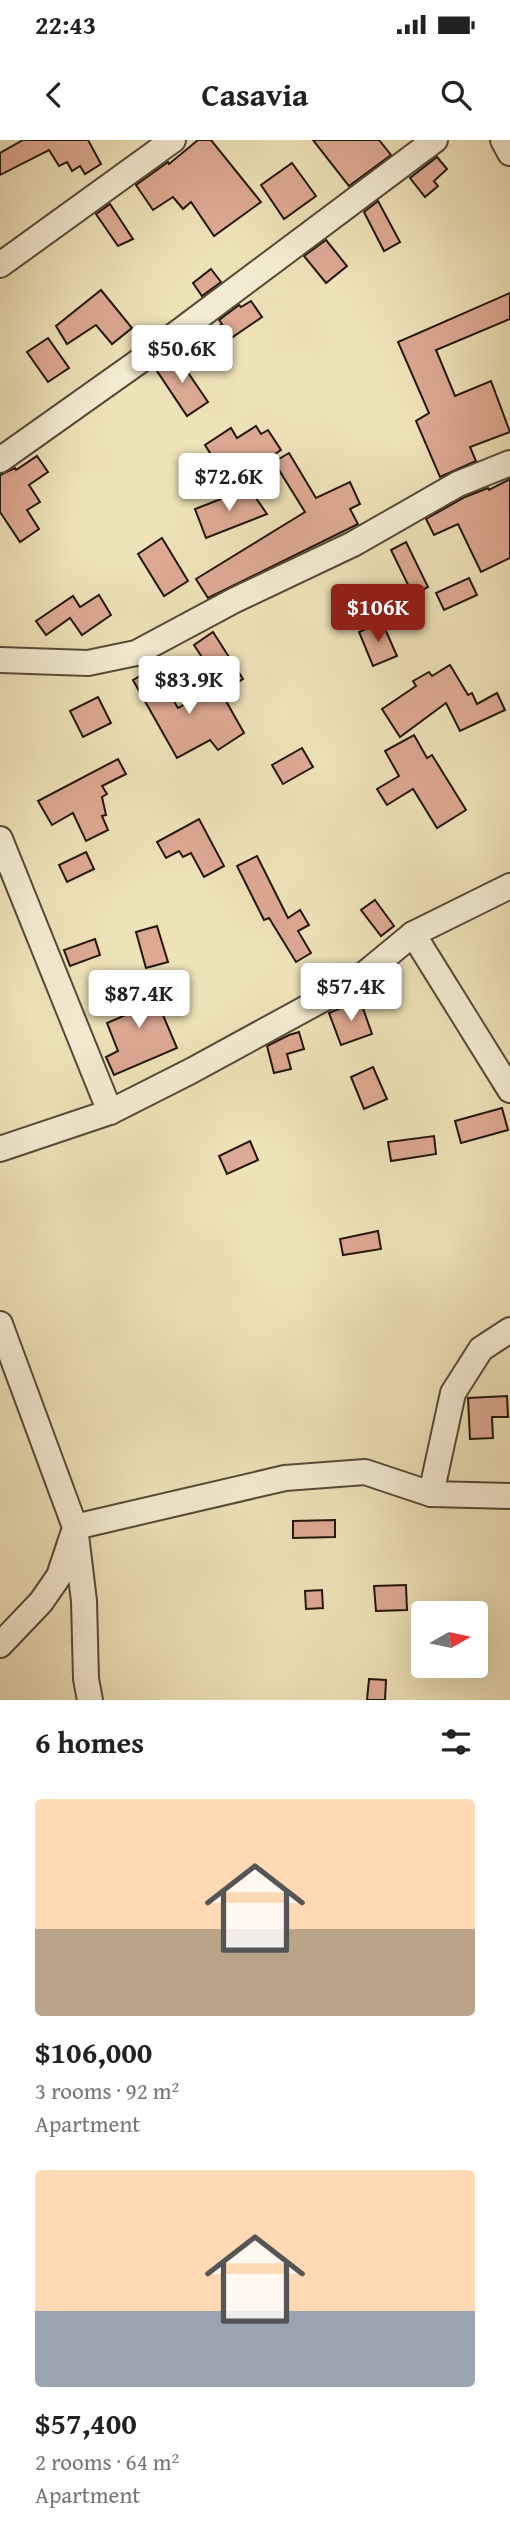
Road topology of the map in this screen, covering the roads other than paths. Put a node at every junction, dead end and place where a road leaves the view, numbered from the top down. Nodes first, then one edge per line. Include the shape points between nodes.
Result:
1 (173, 140) edge
2 (435, 140) edge
3 (503, 140) edge
4 (510, 153) edge
5 (4, 255) edge
6 (0, 460) edge
7 (510, 463) edge
8 (0, 660) edge
9 (0, 839) edge
10 (510, 886) edge
11 (413, 934) junction
12 (510, 1090) edge
13 (110, 1112) junction
14 (0, 1149) edge
15 (0, 1324) edge
16 (510, 1330) edge
17 (431, 1494) junction
18 (510, 1496) edge
19 (75, 1527) junction
20 (0, 1645) edge
21 (90, 1700) edge

1 - 5 street
2 - 6 street
3 - 4 street
7 - 8 street via 457,484 353,544 136,653 88,663
9 - 13 street
10 - 11 street
11 - 12 street
11 - 13 street via 356,981
13 - 14 street
15 - 19 street
16 - 17 street via 481,1349 453,1393
17 - 18 street
17 - 19 street via 365,1472 285,1478
19 - 20 street via 59,1576
19 - 21 street

